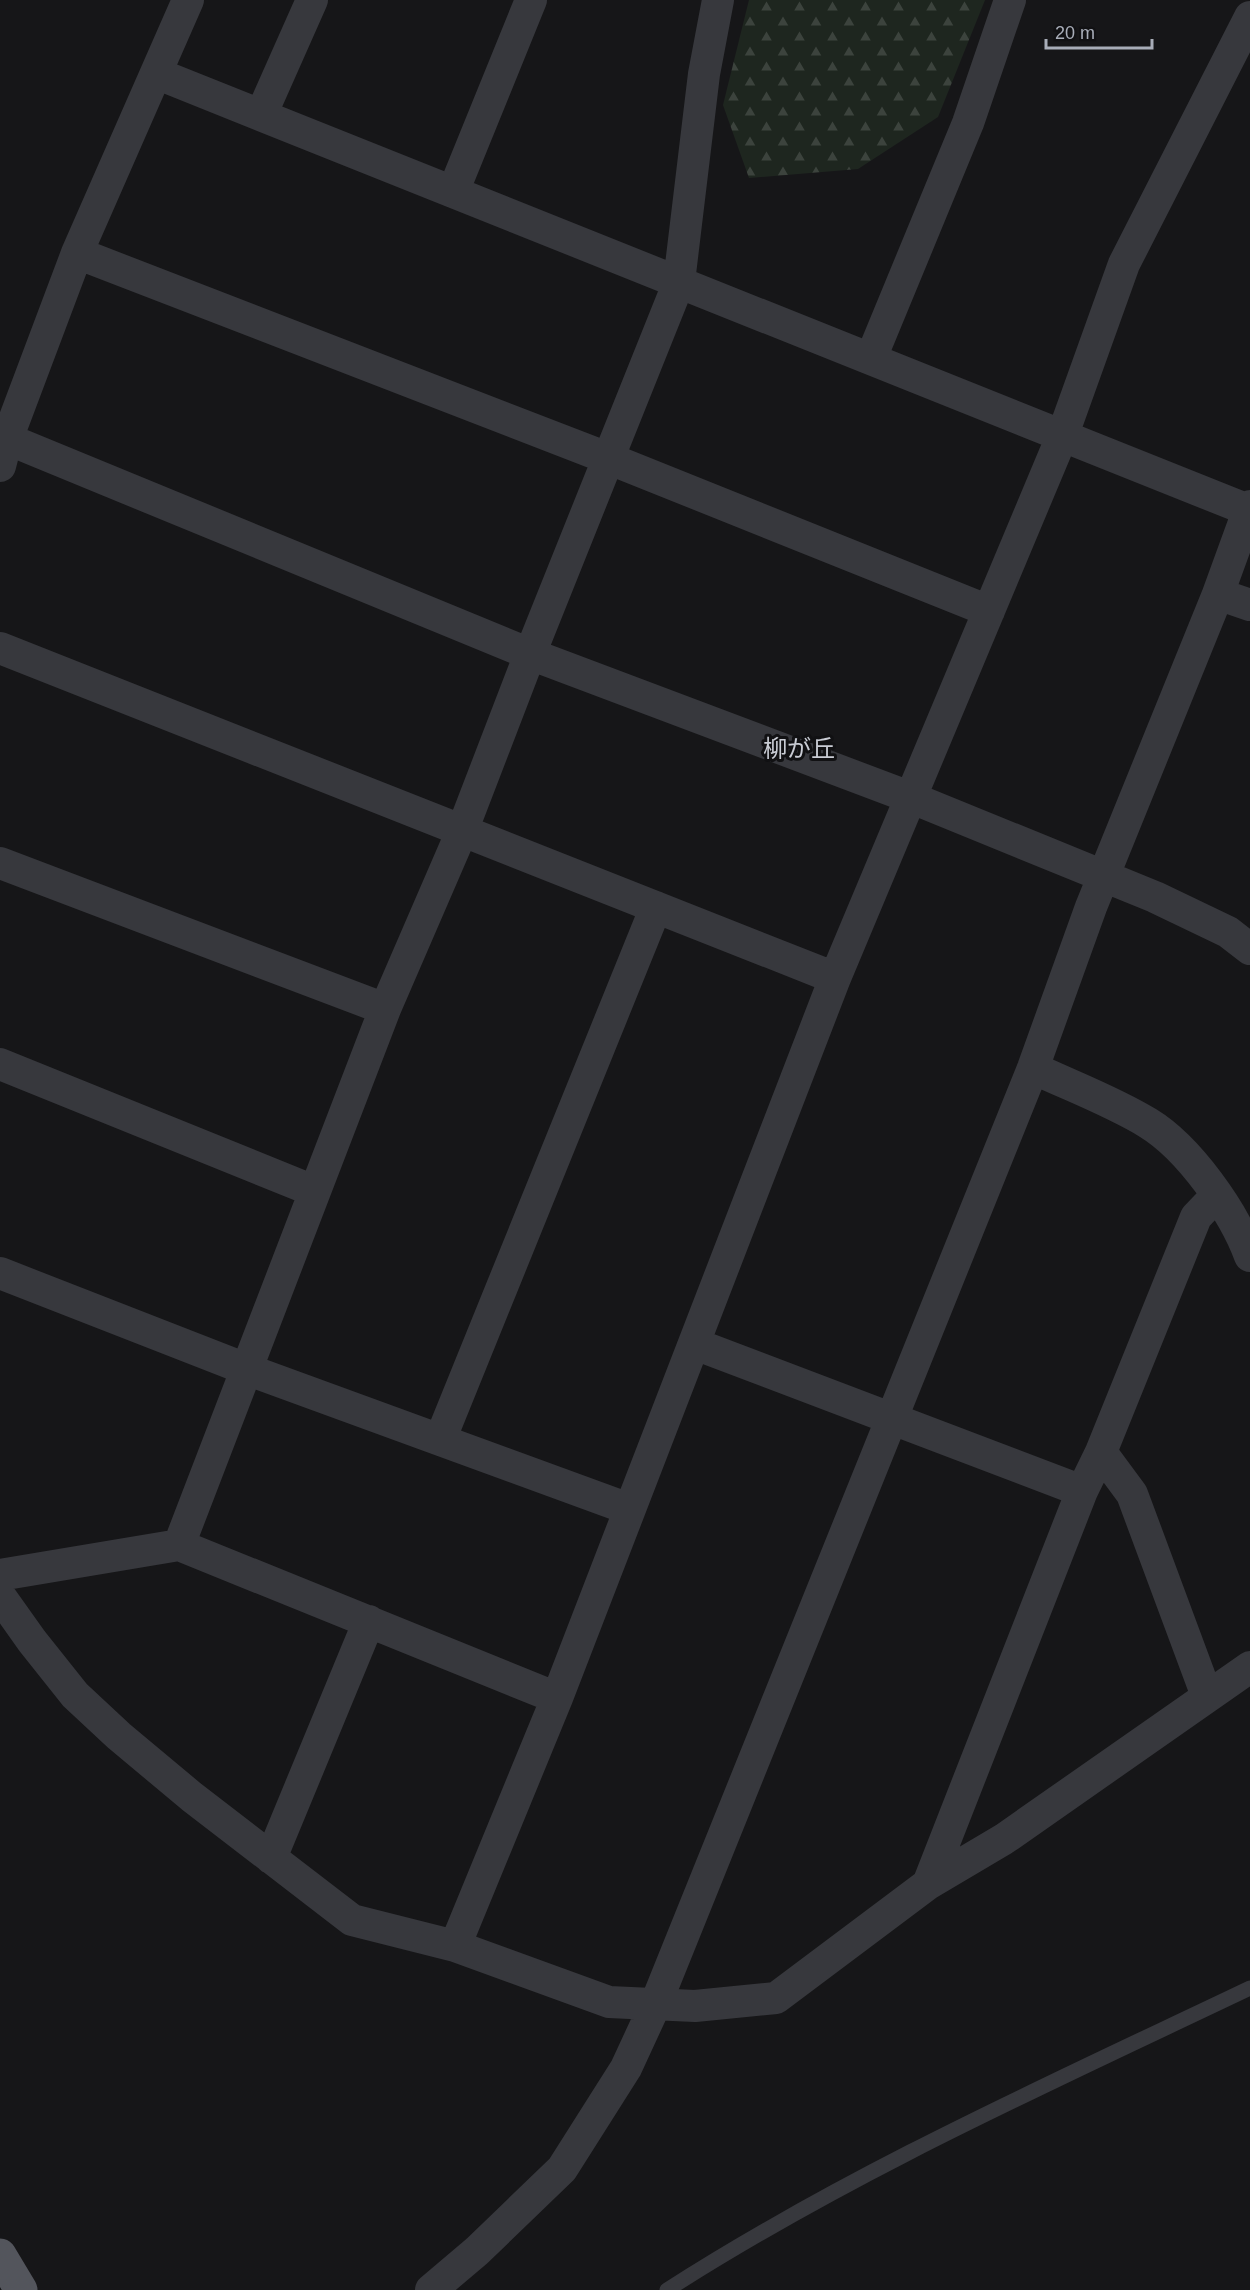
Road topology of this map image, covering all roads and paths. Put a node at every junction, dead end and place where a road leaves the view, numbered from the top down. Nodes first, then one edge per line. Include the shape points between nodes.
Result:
1 (188, 0) edge
2 (312, 0) edge
3 (531, 0) edge
4 (718, 0) edge
5 (1010, 0) edge
6 (1250, 17) edge
7 (158, 74) junction
8 (261, 115) junction
9 (453, 192) junction
10 (77, 253) junction
11 (679, 282) junction
12 (871, 358) junction
13 (1063, 434) junction
14 (2, 447) edge
15 (610, 459) junction
16 (1249, 508) edge
17 (1218, 594) junction
18 (1250, 605) edge
19 (989, 610) junction
20 (0, 648) edge
21 (530, 654) junction
22 (912, 798) junction
23 (462, 831) junction
24 (0, 863) edge
25 (1105, 877) junction
26 (656, 908) junction
27 (1250, 948) edge
28 (835, 978) junction
29 (385, 1009) junction
30 (0, 1064) edge
31 (1033, 1068) junction
32 (314, 1191) junction
33 (1217, 1195) junction
34 (1250, 1256) edge
35 (0, 1273) edge
36 (695, 1344) junction
37 (246, 1369) junction
38 (891, 1417) junction
39 (440, 1440) junction
40 (1101, 1452) junction
41 (1082, 1491) junction
42 (629, 1509) junction
43 (179, 1545) junction
44 (0, 1575) edge
45 (0, 1596) edge
46 (369, 1621) junction
47 (1250, 1667) edge
48 (1207, 1696) junction
49 (557, 1698) junction
50 (271, 1858) junction
51 (928, 1884) junction
52 (455, 1946) junction
53 (1250, 1988) edge
54 (656, 2003) junction
55 (0, 2255) edge
56 (21, 2290) edge
57 (430, 2290) edge
58 (667, 2290) edge

1 - 7 street
2 - 8 street
3 - 9 street
4 - 11 street via 704,74
5 - 12 street via 969,123
6 - 13 street via 1124,264
7 - 8 street
7 - 10 street
8 - 9 street
9 - 11 street
10 - 14 street
10 - 15 street
11 - 12 street
11 - 15 street
12 - 13 street
13 - 16 street
13 - 19 street
14 - 21 street
15 - 19 street
15 - 21 street
16 - 17 street
17 - 18 street
17 - 25 street
19 - 22 street
20 - 23 street
21 - 22 street
21 - 23 street
22 - 25 street
22 - 28 street
23 - 26 street
23 - 29 street
24 - 29 street
25 - 27 street via 1228,932
25 - 31 street
26 - 28 street
26 - 39 street
28 - 36 street
29 - 32 street
30 - 32 street
31 - 33 street via 1149,1124 1188,1159
31 - 38 street
32 - 37 street
33 - 34 street via 1244,1238
33 - 40 street via 1196,1217
35 - 37 street
36 - 38 street
36 - 42 street
37 - 39 street
37 - 43 street
38 - 41 street
38 - 54 street
39 - 42 street
40 - 41 street
40 - 48 street via 1132,1494
41 - 51 street
42 - 49 street
43 - 44 street
43 - 46 street
45 - 50 street via 75,1695 192,1797
46 - 49 street
46 - 50 street
47 - 48 street
48 - 51 street via 1004,1839
49 - 52 street
50 - 52 street via 352,1920
51 - 54 street via 776,1998 695,2006
52 - 54 street via 609,2002
53 - 58 lane via 965,2124 739,2244
54 - 57 street via 626,2068 562,2169 477,2251
55 - 56 main road

